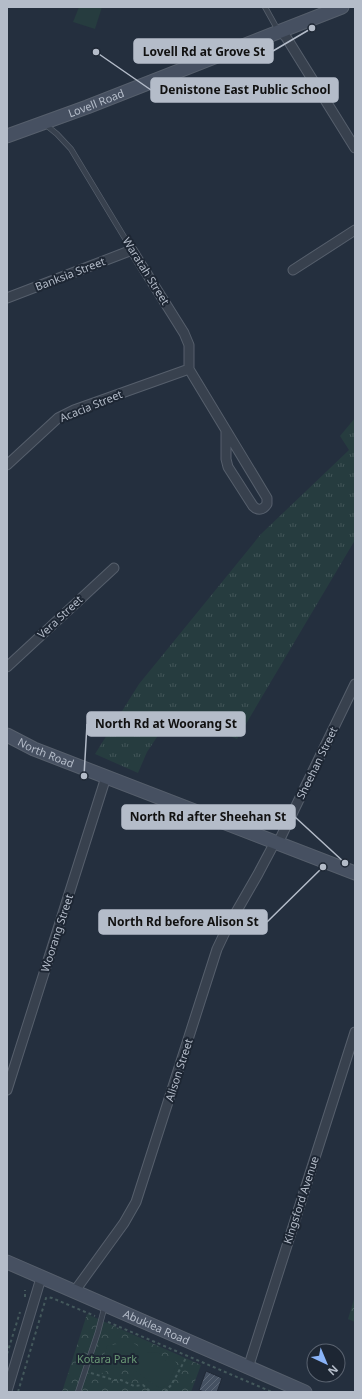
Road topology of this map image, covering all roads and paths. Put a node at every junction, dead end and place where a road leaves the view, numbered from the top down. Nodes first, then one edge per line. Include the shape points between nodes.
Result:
1 (265, 7) edge
2 (342, 7) edge
3 (280, 31) junction
4 (42, 123) junction
5 (7, 136) edge
6 (355, 148) edge
7 (355, 230) edge
8 (132, 250) junction
9 (293, 270) dead end
10 (7, 298) edge
11 (189, 369) junction
12 (226, 431) junction
13 (7, 465) edge
14 (114, 568) dead end
15 (7, 667) edge
16 (355, 684) edge
17 (7, 735) edge
18 (106, 777) junction
19 (276, 842) junction
20 (355, 873) edge
21 (355, 1032) edge
22 (7, 1090) edge
23 (7, 1262) edge
24 (41, 1278) junction
25 (25, 1290) dead end
26 (74, 1292) junction
27 (23, 1302) dead end
28 (105, 1305) junction
29 (21, 1309) dead end
30 (101, 1319) junction
31 (7, 1354) edge
32 (187, 1356) junction
33 (248, 1368) junction
34 (85, 1371) junction
35 (7, 1391) edge
36 (18, 1392) edge
37 (78, 1392) edge
38 (151, 1392) edge
39 (165, 1392) edge
40 (272, 1392) edge
41 (305, 1392) edge

1 - 3 lane
2 - 3 street, Lovell Road
3 - 4 street, Lovell Road
3 - 6 street
4 - 5 street, Lovell Road
4 - 8 lane, Waratah Street via 56,132 71,150
7 - 9 street
8 - 10 street, Banksia Street
8 - 11 street, Waratah Street via 184,333 188,345
11 - 12 street, Waratah Street
11 - 13 street, Acacia Street via 58,418
12 - 12 street, Waratah Street via 228,467 253,506 260,510 267,504 267,498
14 - 15 street, Vera Street
16 - 19 street, Sheehan Street
17 - 18 street, North Road via 34,749
18 - 19 street, North Road
18 - 22 street, Woorang Street
19 - 20 street, North Road
19 - 26 street, Alison Street via 226,928 217,949 136,1202 124,1223
21 - 33 street, Kingsford Avenue
23 - 24 street, Abuklea Road
24 - 26 street, Abuklea Road
24 - 35 street
25 - 27 path
26 - 28 street, Abuklea Road
28 - 30 lane
28 - 33 street, Abuklea Road
29 - 31 path
30 - 32 path
30 - 34 lane
30 - 36 path via 52,1298 46,1298
32 - 39 path
32 - 40 path
33 - 41 street, Abuklea Road
34 - 37 lane
34 - 38 path via 134,1386 143,1385

